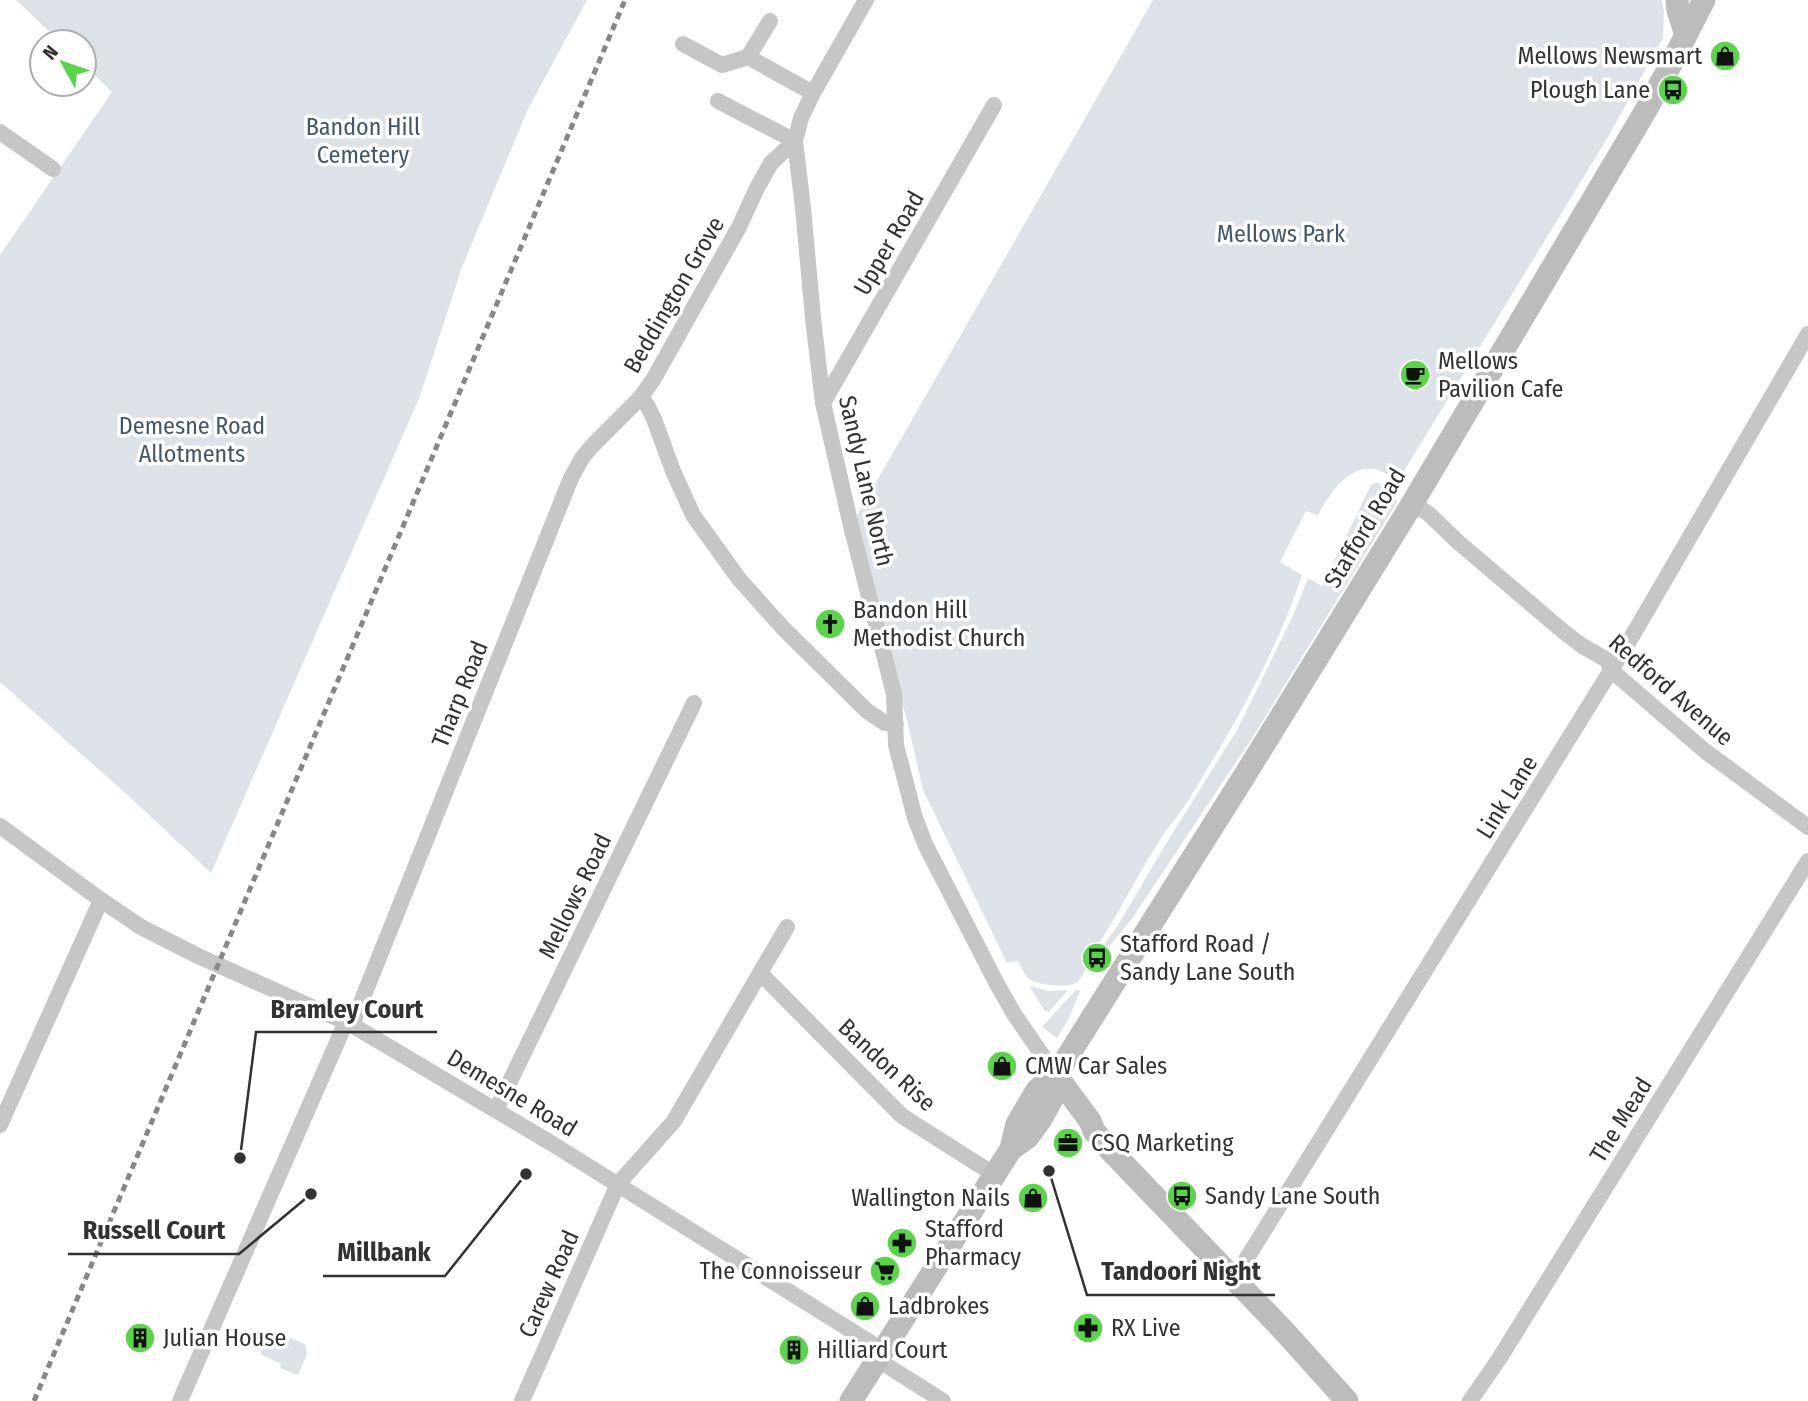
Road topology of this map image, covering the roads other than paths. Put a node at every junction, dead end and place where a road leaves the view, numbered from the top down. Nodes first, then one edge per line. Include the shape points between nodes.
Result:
1 (866, 0) edge
2 (1677, 0) edge
3 (1704, 0) edge
4 (769, 21) dead end
5 (1686, 35) junction
6 (683, 44) dead end
7 (748, 57) junction
8 (813, 93) junction
9 (718, 101) dead end
10 (994, 105) dead end
11 (0, 132) edge
12 (794, 141) junction
13 (53, 169) dead end
14 (1808, 334) edge
15 (640, 398) junction
16 (823, 403) junction
17 (1412, 503) junction
18 (1612, 671) junction
19 (694, 703) dead end
20 (896, 724) junction
21 (0, 827) edge
22 (1808, 827) edge
23 (1808, 861) edge
24 (101, 900) junction
25 (787, 927) dead end
26 (760, 973) junction
27 (349, 1023) junction
28 (1056, 1075) junction
29 (496, 1110) junction
30 (1041, 1119) junction
31 (0, 1125) edge
32 (1094, 1130) junction
33 (1011, 1149) junction
34 (995, 1175) junction
35 (618, 1184) junction
36 (1234, 1279) junction
37 (881, 1356) junction
38 (180, 1401) edge
39 (522, 1401) edge
40 (851, 1401) edge
41 (943, 1401) edge
42 (1347, 1401) edge
43 (1470, 1401) edge

1 - 8 street, Sandy Lane North
2 - 5 main road
3 - 5 main road, Stafford Road
4 - 7 street
5 - 17 main road, Stafford Road
6 - 7 street via 722,65
7 - 8 street
8 - 12 street, Sandy Lane North
9 - 12 street
10 - 16 street, Upper Road
11 - 13 street
12 - 15 street, Beddington Grove via 771,163
12 - 16 street, Sandy Lane North
14 - 18 street, Link Lane
15 - 20 street, Beddington Grove via 654,418 693,515 739,579 867,711 885,723
15 - 27 street, Tharp Road via 592,446 571,478
16 - 20 street, Sandy Lane North via 894,694
17 - 18 street, Redford Avenue via 1563,632 1607,660
17 - 28 main road, Stafford Road
18 - 22 street, Redford Avenue via 1705,751
18 - 36 street, Link Lane
19 - 29 street, Mellows Road
20 - 28 street, Sandy Lane North via 896,745 926,846 1014,1014
21 - 24 street, Demesne Road
23 - 43 street, The Mead
24 - 27 street, Demesne Road via 198,956
24 - 31 street
25 - 26 street
26 - 34 street, Bandon Rise via 902,1116
26 - 35 street via 674,1121
27 - 29 street, Demesne Road
27 - 38 street, Tharp Road
28 - 30 main road, Stafford Road via 1055,1094
28 - 32 main road
28 - 33 main road, Stafford Road via 1037,1090 1017,1124
29 - 35 street, Demesne Road
30 - 32 main road via 1063,1114
30 - 33 main road, Stafford Road via 1028,1137
32 - 36 main road
33 - 34 main road, Stafford Road
34 - 37 main road, Stafford Road
35 - 37 street, Demesne Road
35 - 39 street, Carew Road
36 - 42 main road
37 - 40 main road, Stafford Road
37 - 41 street, Demesne Road

